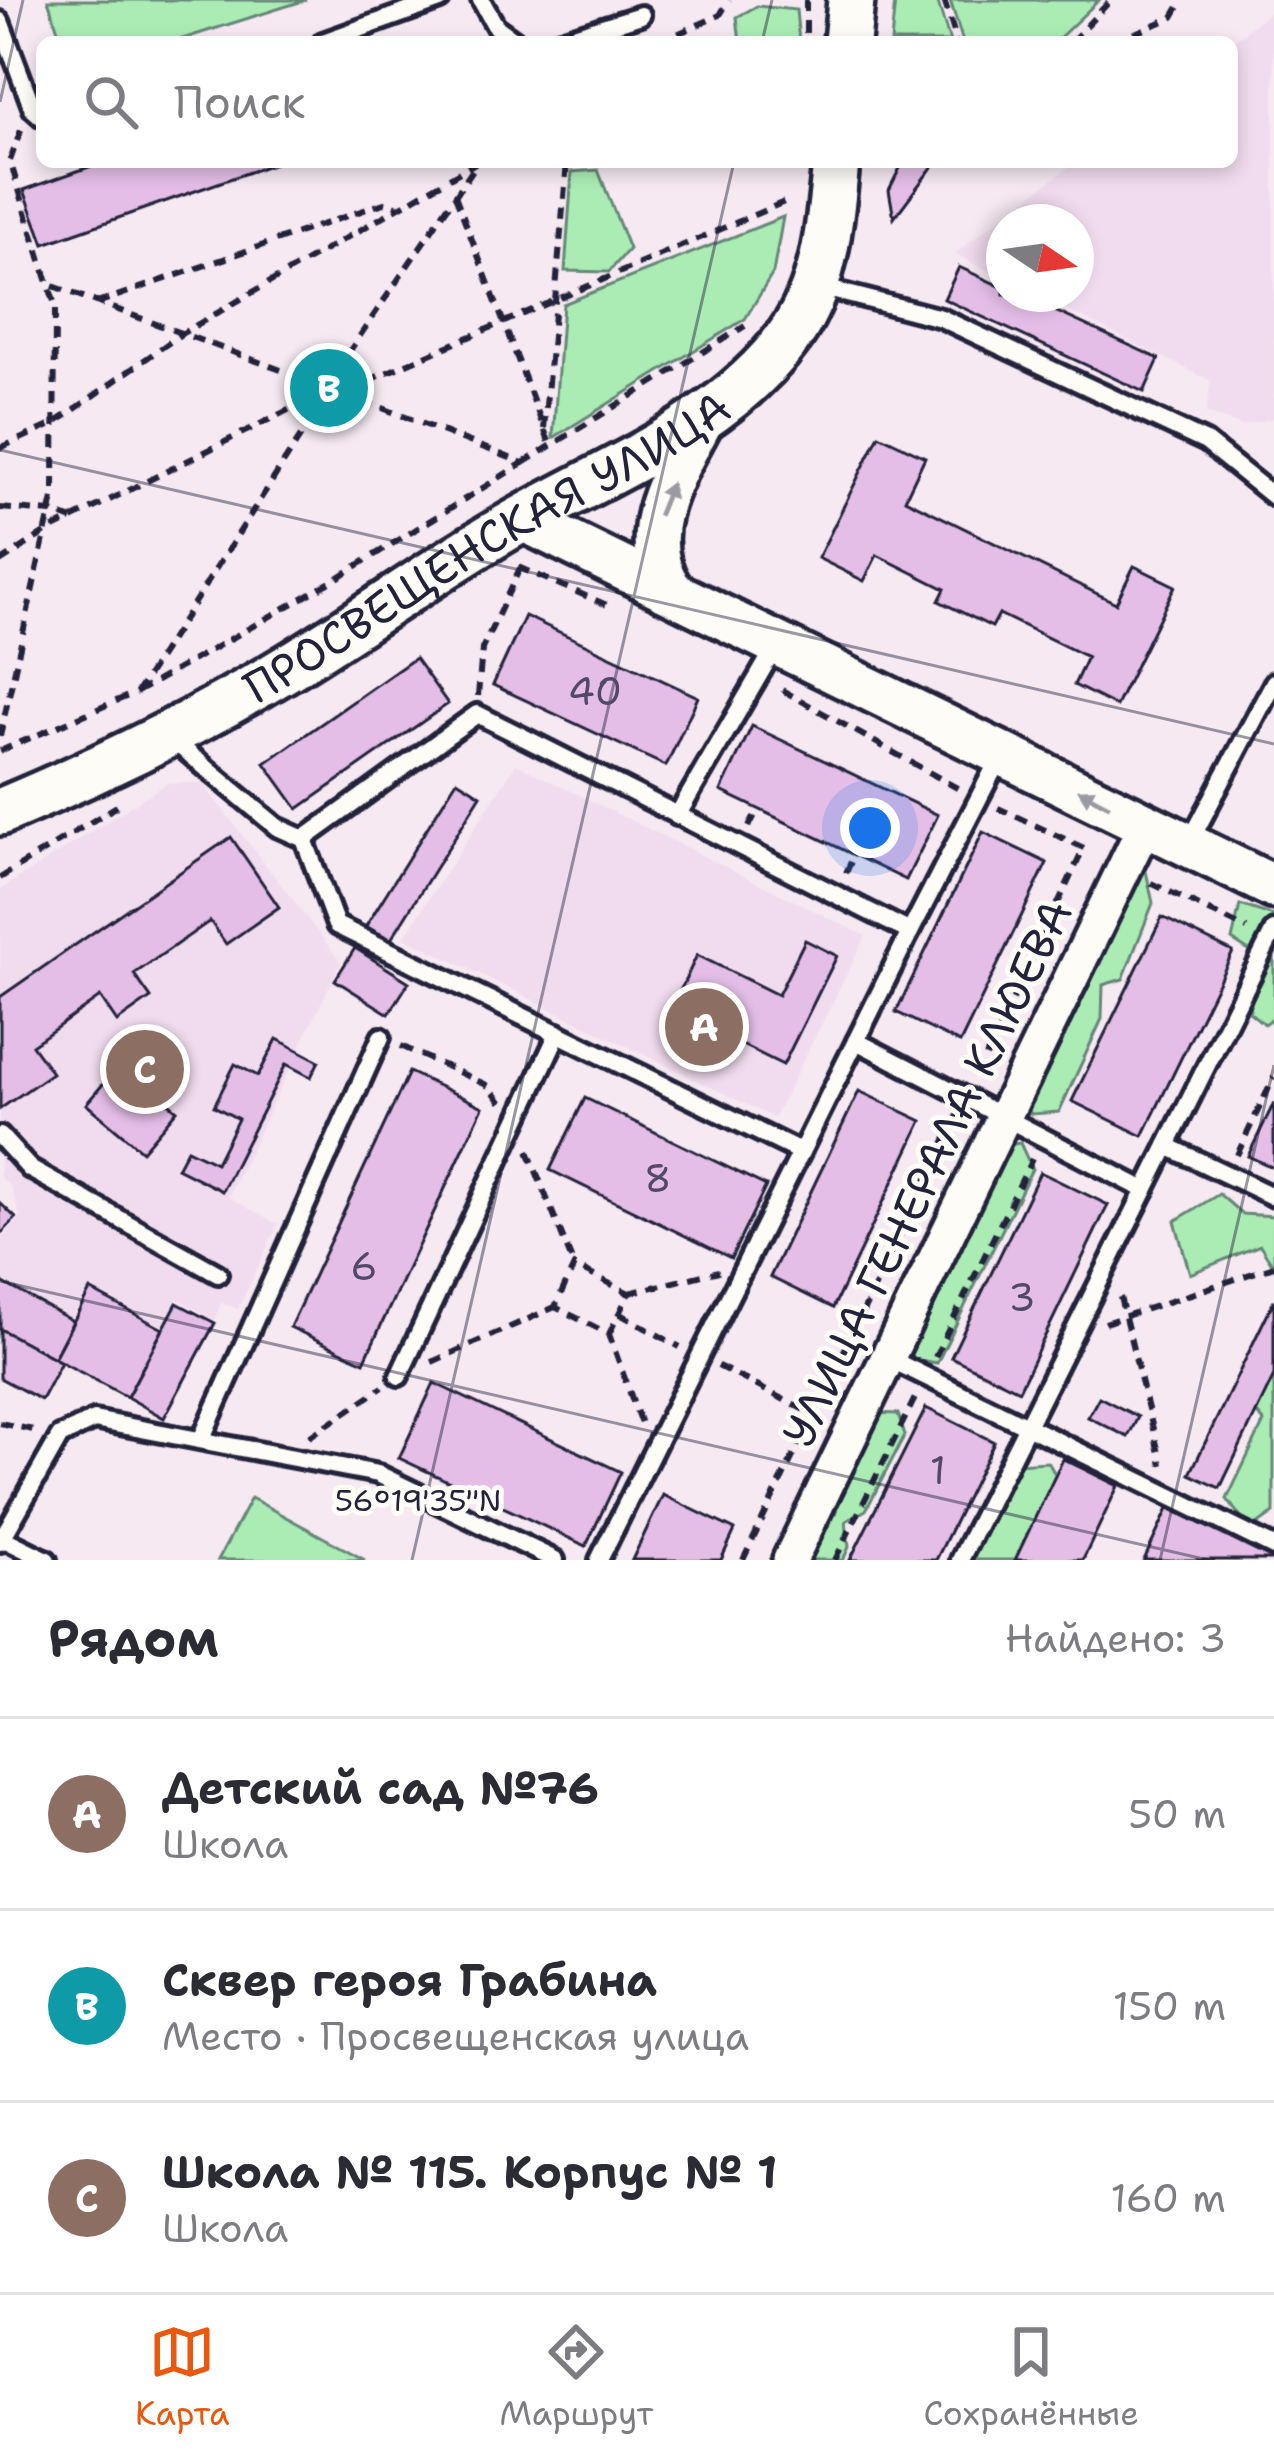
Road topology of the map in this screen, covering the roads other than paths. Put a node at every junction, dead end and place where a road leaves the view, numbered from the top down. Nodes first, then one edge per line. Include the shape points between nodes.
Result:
1 (440, 0) edge
2 (481, 0) edge
3 (851, 0) edge
4 (641, 15) dead end
5 (0, 21) edge
6 (340, 36) edge
7 (509, 36) edge
8 (574, 36) edge
9 (848, 36) edge
10 (36, 108) edge
11 (835, 168) edge
12 (816, 286) junction
13 (705, 414) junction
14 (1274, 496) edge
15 (522, 519) junction
16 (669, 587) junction
17 (778, 641) junction
18 (1274, 682) edge
19 (166, 734) junction
20 (1004, 751) junction
21 (0, 812) edge
22 (677, 816) junction
23 (1145, 825) junction
24 (304, 839) junction
25 (1188, 846) junction
26 (1274, 887) edge
27 (910, 932) junction
28 (1272, 935) edge
29 (558, 1033) junction
30 (381, 1037) dead end
31 (856, 1040) junction
32 (1004, 1117) junction
33 (0, 1136) edge
34 (1167, 1146) junction
35 (800, 1152) junction
36 (1144, 1190) junction
37 (1274, 1197) edge
38 (218, 1274) dead end
39 (888, 1358) junction
40 (399, 1376) dead end
41 (1026, 1427) junction
42 (201, 1440) junction
43 (1, 1539) edge
44 (1274, 1547) edge
45 (46, 1560) edge
46 (555, 1560) edge
47 (599, 1560) edge
48 (790, 1560) edge
49 (960, 1560) edge

1 - 6 lane
2 - 7 lane
3 - 9 main road
4 - 8 lane
5 - 10 lane
11 - 12 main road, ПРОСВЕЩЕНСКАЯ УЛИЦА
12 - 13 main road, ПРОСВЕЩЕНСКАЯ УЛИЦА via 770,359
12 - 14 lane via 941,318 1206,442
13 - 15 main road, ПРОСВЕЩЕНСКАЯ УЛИЦА
16 -> 13 street via 654,556 656,522
15 - 16 street
15 - 19 main road, ПРОСВЕЩЕНСКАЯ УЛИЦА via 289,667
16 - 17 street
17 - 20 street
17 - 22 lane
18 - 25 lane
19 - 21 main road, ПРОСВЕЩЕНСКАЯ УЛИЦА
19 - 24 lane via 277,827
23 -> 20 street
20 - 27 lane
22 - 24 lane via 477,714
22 - 27 lane
23 - 25 street
23 - 32 street, УЛИЦА ГЕНЕРАЛА КЛЮЕВА
24 - 29 lane via 336,925
25 - 26 street
27 - 31 lane
28 - 34 lane
29 - 35 lane
29 - 40 lane
30 - 42 lane
31 - 32 lane
31 - 35 lane
32 - 36 lane
32 - 39 street, УЛИЦА ГЕНЕРАЛА КЛЮЕВА
33 - 38 lane via 30,1169
34 - 36 lane
34 - 37 lane
35 - 47 lane
36 - 41 lane
39 - 41 lane
39 - 48 street, УЛИЦА ГЕНЕРАЛА КЛЮЕВА
41 - 44 lane
41 - 49 lane
42 - 43 lane via 94,1420 60,1436
42 - 46 lane via 378,1474
43 - 45 lane

